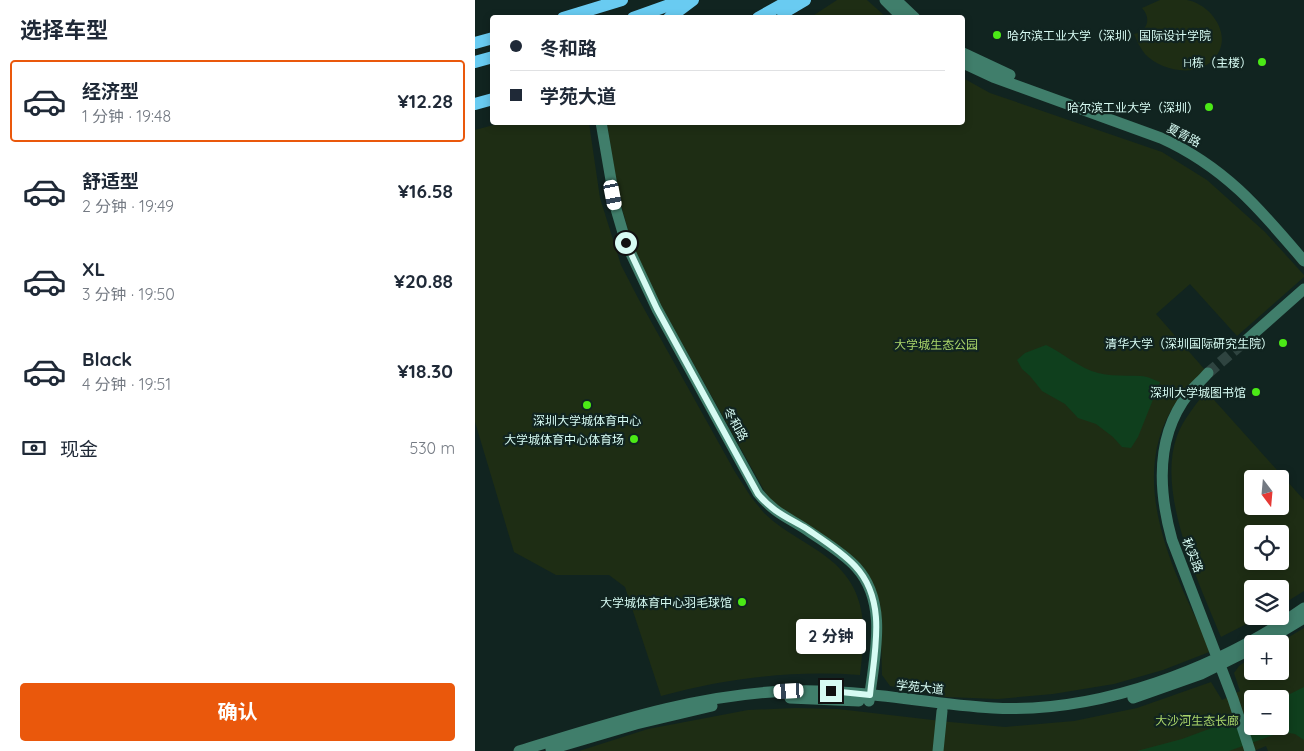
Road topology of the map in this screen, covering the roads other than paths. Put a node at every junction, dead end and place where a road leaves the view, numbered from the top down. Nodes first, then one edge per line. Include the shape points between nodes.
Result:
1 (622, 0) edge
2 (683, 0) edge
3 (693, 0) edge
4 (790, 0) edge
5 (805, 0) edge
6 (885, 0) edge
7 (896, 0) edge
8 (573, 15) edge
9 (641, 15) edge
10 (673, 15) edge
11 (763, 15) edge
12 (780, 15) edge
13 (900, 15) edge
14 (912, 15) edge
15 (490, 32) edge
16 (475, 33) edge
17 (490, 39) edge
18 (475, 43) edge
19 (965, 54) edge
20 (490, 58) edge
21 (475, 62) edge
22 (965, 64) edge
23 (490, 100) edge
24 (475, 104) edge
25 (490, 107) edge
26 (475, 111) edge
27 (602, 125) edge
28 (1304, 250) edge
29 (1304, 261) edge
30 (1304, 289) edge
31 (1243, 342) tunnel mouth
32 (1208, 373) tunnel mouth
33 (1304, 608) edge
34 (1304, 618) edge
35 (1276, 635) edge
36 (1244, 652) edge
37 (1219, 662) junction
38 (870, 699) junction
39 (942, 711) junction
40 (939, 746) edge
41 (519, 751) edge
42 (545, 751) edge
43 (1250, 751) edge

1 - 8 main road
2 - 9 main road
3 - 10 main road
4 - 11 main road
5 - 12 main road
6 - 13 street
7 - 14 street
15 - 16 main road
17 - 18 main road
19 - 28 street, 夏青路 via 1012,76 1166,132 1200,150 1253,192
20 - 21 main road
22 - 29 street, 夏青路 via 1161,138 1186,151 1245,194
23 - 24 main road
25 - 26 main road
27 - 38 street, 冬和路 via 616,208 626,243 657,309 758,494 768,506 820,538 855,566 872,594 877,630
30 - 31 street
32 - 37 street, 秋实路 via 1178,410 1168,433 1161,474 1165,516 1172,540
33 - 37 street, 学苑大道
34 - 35 street
36 - 37 street, 学苑大道
37 - 38 street, 学苑大道 via 1127,691 1049,706 996,708
37 - 39 street, 学苑大道 via 1162,689 1090,708 1002,716
37 - 43 street, 秋实路
38 - 39 street, 学苑大道
38 - 41 street, 学苑大道 via 831,691 712,698 629,717
38 - 42 street, 学苑大道 via 804,698 734,703 663,717
39 - 40 street

